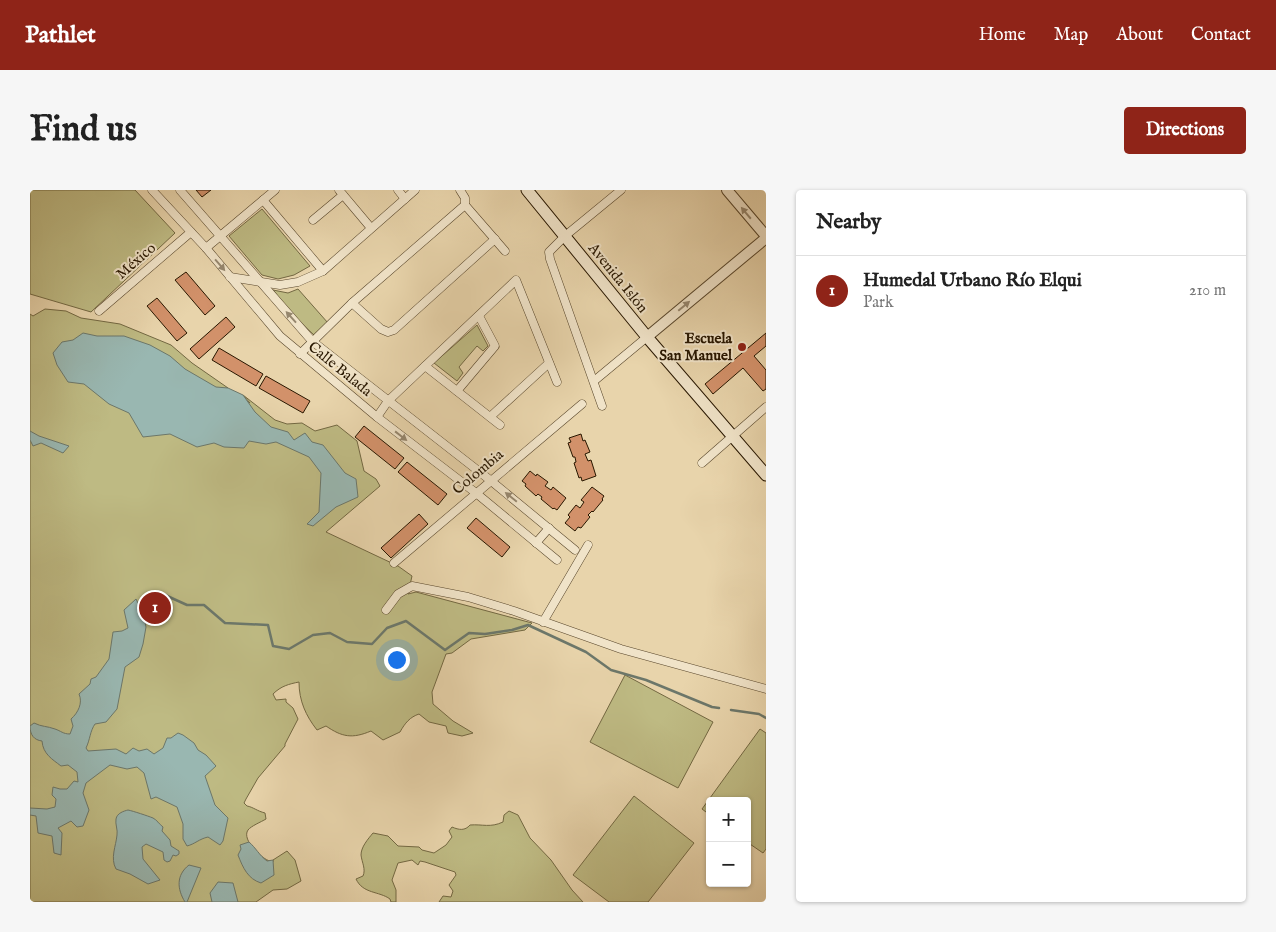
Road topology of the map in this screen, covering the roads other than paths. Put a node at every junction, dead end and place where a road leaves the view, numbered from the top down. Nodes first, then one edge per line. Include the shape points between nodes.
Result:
1 (152, 190) edge
2 (180, 190) edge
3 (274, 190) edge
4 (398, 190) edge
5 (414, 190) edge
6 (460, 190) edge
7 (526, 190) edge
8 (621, 190) edge
9 (727, 190) edge
10 (341, 193) edge
11 (405, 199) junction
12 (263, 200) junction
13 (465, 204) junction
14 (313, 220) dead end
15 (371, 228) junction
16 (190, 232) junction
17 (221, 235) junction
18 (565, 236) junction
19 (766, 237) edge
20 (495, 239) junction
21 (206, 248) junction
22 (505, 251) dead end
23 (323, 271) junction
24 (230, 277) junction
25 (260, 282) junction
26 (352, 303) junction
27 (99, 311) dead end
28 (478, 316) junction
29 (646, 337) junction
30 (312, 341) junction
31 (300, 354) junction
32 (549, 363) junction
33 (426, 366) junction
34 (594, 381) junction
35 (557, 382) dead end
36 (457, 391) junction
37 (388, 401) junction
38 (582, 404) dead end
39 (602, 406) dead end
40 (766, 407) edge
41 (377, 417) junction
42 (490, 417) junction
43 (500, 426) dead end
44 (732, 436) junction
45 (702, 463) dead end
46 (766, 475) edge
47 (490, 480) junction
48 (476, 493) junction
49 (549, 528) junction
50 (536, 543) junction
51 (588, 545) dead end
52 (575, 550) dead end
53 (557, 560) dead end
54 (394, 563) dead end
55 (386, 610) dead end
56 (543, 622) junction
57 (766, 689) edge

1 - 16 street, Calle Balada
2 - 17 street, Calle Balada
3 - 12 street
4 - 11 street
5 - 11 street
6 - 13 street
7 - 18 main road, Avenida Islón
8 - 18 street
19 -> 9 street
10 - 14 street
10 - 15 street
11 - 15 street
12 - 17 street
12 - 23 street
13 - 20 street
13 - 26 street
15 - 23 street
16 - 21 street, Calle Balada
16 - 27 street, México
17 - 21 street
17 - 25 street, Calle Balada
18 - 29 main road, Avenida Islón
18 - 34 street via 549,252 550,259
29 -> 19 street
20 - 22 street
20 - 26 street via 394,330 381,329
21 -> 24 street, Calle Balada
23 - 25 street via 289,284
24 - 25 street
24 - 31 street, Calle Balada via 280,336
30 -> 25 street, Calle Balada
26 - 30 street
28 - 32 street via 516,280
28 - 33 street
28 - 36 street via 495,346
29 - 34 street
29 - 44 main road, Avenida Islón
30 - 31 street
30 - 37 street, Calle Balada
31 - 41 street, Calle Balada
32 - 35 street
32 - 42 street
33 - 36 street
33 - 37 street
34 - 39 street
36 - 42 street
37 - 41 street
37 - 47 street, Calle Balada
38 - 47 street, Colombia
40 - 44 street
41 -> 48 street, Calle Balada
42 - 43 street
44 - 45 street
44 - 46 main road, Avenida Islón
47 - 48 street, Colombia
49 -> 47 street, Calle Balada
48 - 50 street, Calle Balada
48 - 54 street, Colombia
49 - 50 street
49 - 52 street, Calle Balada
50 - 53 street, Calle Balada
51 - 56 street
55 - 56 street via 398,594 412,586 468,597
56 - 57 street via 621,649

